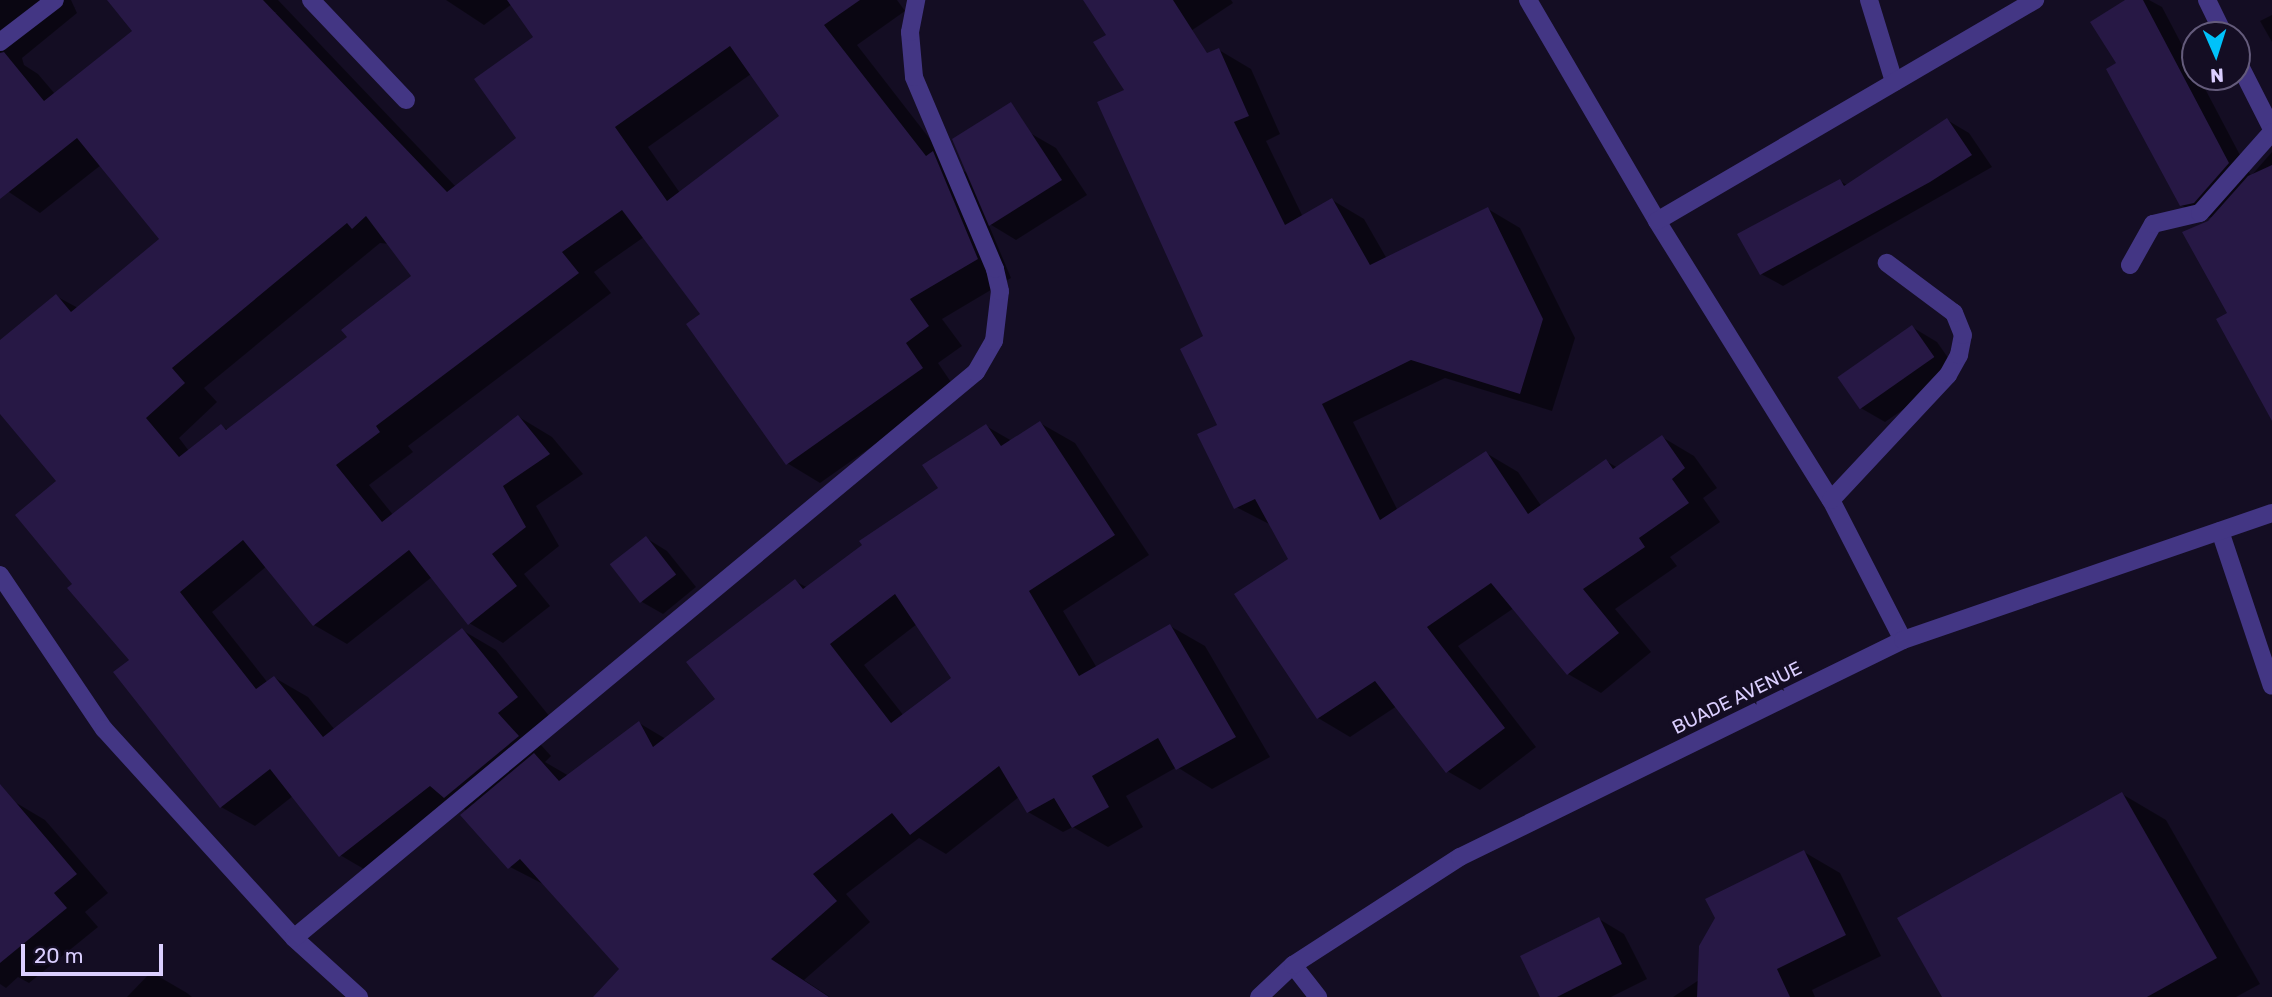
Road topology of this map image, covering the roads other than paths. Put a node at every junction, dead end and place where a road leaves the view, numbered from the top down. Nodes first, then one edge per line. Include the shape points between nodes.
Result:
1 (55, 0) edge
2 (311, 0) edge
3 (916, 0) edge
4 (1528, 0) edge
5 (1869, 0) edge
6 (2035, 0) edge
7 (2207, 0) edge
8 (2217, 21) edge
9 (0, 42) edge
10 (1894, 82) junction
11 (2251, 88) edge
12 (406, 100) dead end
13 (2272, 131) edge
14 (1657, 221) junction
15 (1886, 263) dead end
16 (2130, 265) dead end
17 (1831, 500) junction
18 (2272, 513) edge
19 (2220, 531) junction
20 (0, 575) edge
21 (1903, 640) junction
22 (2272, 686) edge
23 (295, 938) junction
24 (1293, 965) junction
25 (359, 997) edge
26 (1259, 997) edge
27 (1318, 997) edge

1 - 9 street
2 - 12 street
3 - 23 street via 910,32 914,77 995,269 1000,291 1000,321 976,372
4 - 14 street
5 - 10 street
6 - 10 street
7 - 8 street
10 - 14 street
11 - 13 street
13 - 16 street via 2200,213 2153,224
14 - 17 street
15 - 17 street via 1954,313 1963,335 1959,355 1948,375
17 - 21 street
18 - 19 street, BUADE AVENUE
19 - 21 street, BUADE AVENUE
19 - 22 street
20 - 23 street via 104,729
21 - 24 street, BUADE AVENUE via 1460,857
23 - 25 street
24 - 26 street, BUADE AVENUE
24 - 27 street

